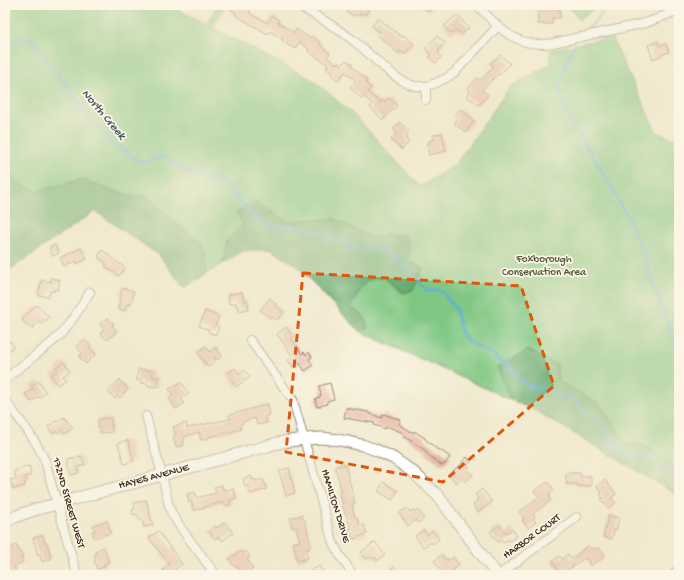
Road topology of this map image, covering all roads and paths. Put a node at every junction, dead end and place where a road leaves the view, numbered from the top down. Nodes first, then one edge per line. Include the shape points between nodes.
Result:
1 (297, 5) edge
2 (477, 5) edge
3 (679, 10) edge
4 (498, 26) junction
5 (426, 86) junction
6 (426, 100) dead end
7 (90, 292) dead end
8 (250, 340) dead end
9 (5, 378) edge
10 (5, 400) edge
11 (146, 416) dead end
12 (304, 438) junction
13 (162, 475) junction
14 (57, 503) junction
15 (577, 518) dead end
16 (5, 522) edge
17 (77, 575) edge
18 (216, 575) edge
19 (353, 575) edge
20 (498, 575) edge

1 - 5 street via 343,32 400,80
2 - 4 street
3 - 4 street via 646,23 547,44 522,42
4 - 5 street via 450,76
5 - 6 street
7 - 9 street via 60,334
8 - 12 street, HAMILTON DRIVE via 293,400
10 - 14 street, 172ND STREET WEST via 42,454
11 - 13 street
12 - 13 street, HAYES AVENUE
12 - 19 street, HAMILTON DRIVE via 333,543
12 - 20 street, HAYES AVENUE via 322,438 362,445 393,458 413,472 438,496
13 - 14 street, HAYES AVENUE
13 - 18 street via 172,514
14 - 16 street, HAYES AVENUE
14 - 17 street, 172ND STREET WEST
15 - 20 street, HARBOR COURT

